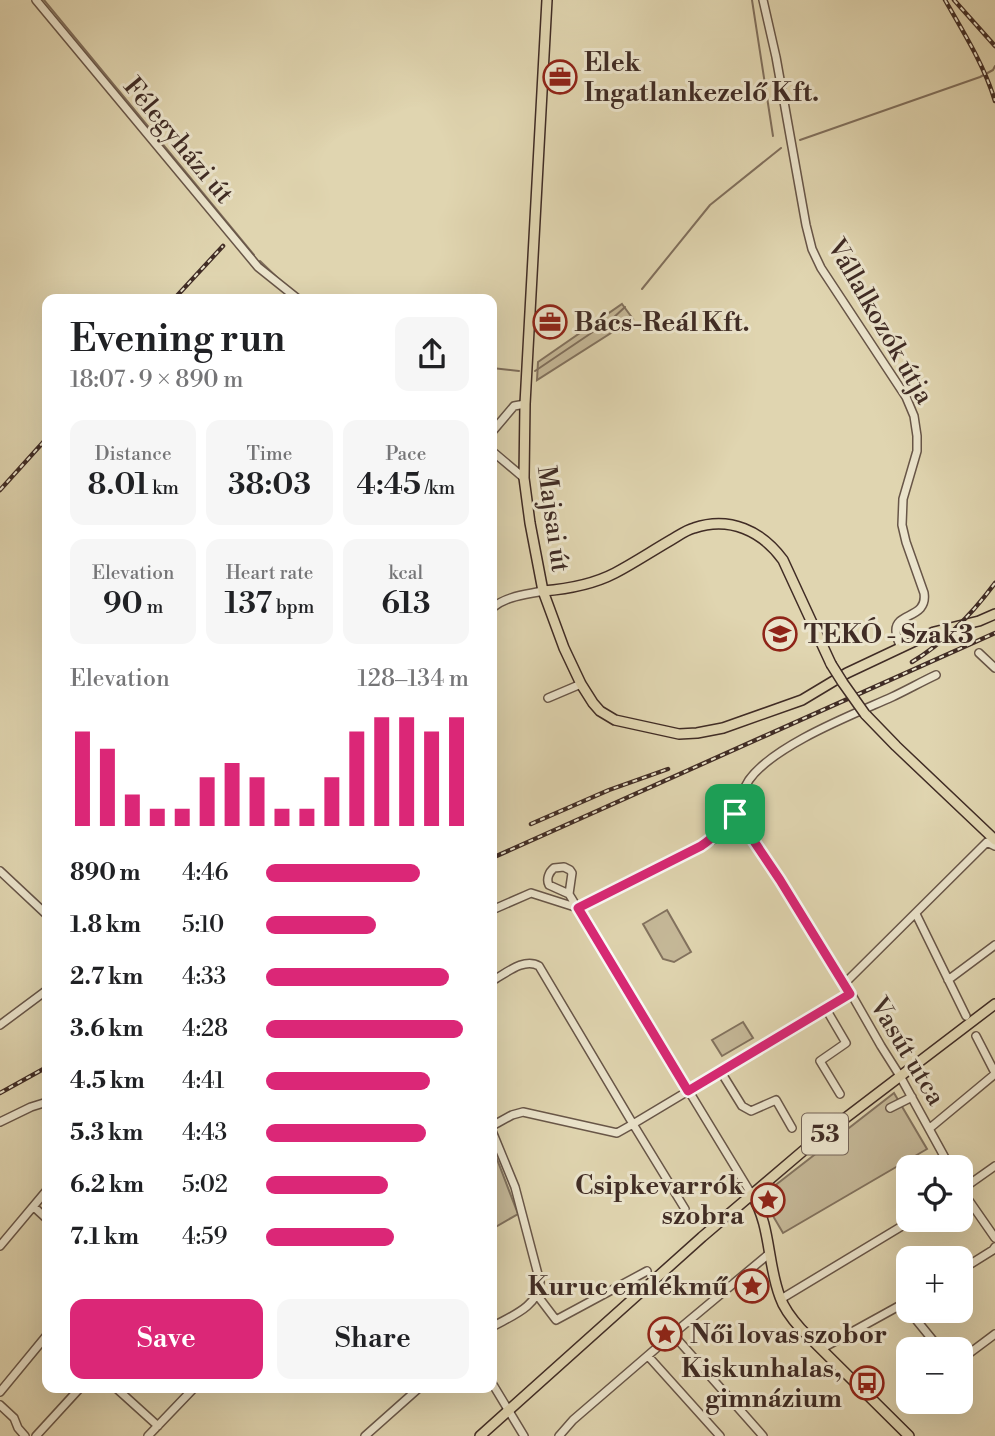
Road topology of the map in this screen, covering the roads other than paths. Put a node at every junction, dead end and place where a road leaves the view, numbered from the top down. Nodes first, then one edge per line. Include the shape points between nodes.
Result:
1 (36, 0) edge
2 (547, 0) edge
3 (763, 0) edge
4 (292, 294) edge
5 (525, 404) junction
6 (497, 426) edge
7 (497, 455) edge
8 (524, 478) junction
9 (539, 573) junction
10 (568, 589) junction
11 (543, 591) junction
12 (497, 604) edge
13 (995, 614) edge
14 (901, 648) junction
15 (979, 653) dead end
16 (995, 668) edge
17 (936, 675) dead end
18 (581, 684) junction
19 (548, 698) dead end
20 (737, 816) junction
21 (744, 826) junction
22 (993, 840) edge
23 (701, 846) junction
24 (0, 871) edge
25 (569, 894) dead end
26 (497, 908) edge
27 (578, 908) junction
28 (42, 910) edge
29 (916, 914) junction
30 (995, 946) edge
31 (497, 978) edge
32 (948, 980) junction
33 (845, 983) junction
34 (42, 994) edge
35 (850, 994) junction
36 (995, 1004) edge
37 (826, 1009) junction
38 (967, 1016) dead end
39 (0, 1024) edge
40 (976, 1036) dead end
41 (721, 1072) junction
42 (995, 1073) edge
43 (900, 1076) junction
44 (688, 1091) junction
45 (840, 1094) dead end
46 (912, 1097) junction
47 (42, 1104) edge
48 (890, 1108) dead end
49 (0, 1122) edge
50 (633, 1124) junction
51 (497, 1125) edge
52 (792, 1128) dead end
53 (930, 1128) junction
54 (497, 1141) edge
55 (944, 1155) edge
56 (995, 1166) edge
57 (973, 1181) edge
58 (752, 1195) junction
59 (42, 1197) edge
60 (973, 1206) edge
61 (34, 1207) junction
62 (685, 1209) dead end
63 (42, 1214) edge
64 (896, 1230) edge
65 (995, 1238) edge
66 (0, 1246) edge
67 (994, 1251) edge
68 (770, 1253) junction
69 (973, 1263) edge
70 (647, 1271) dead end
71 (537, 1295) junction
72 (780, 1299) junction
73 (896, 1312) edge
74 (920, 1323) edge
75 (497, 1324) edge
76 (995, 1334) edge
77 (931, 1337) edge
78 (678, 1340) dead end
79 (42, 1341) edge
80 (821, 1349) junction
81 (973, 1350) edge
82 (648, 1356) junction
83 (0, 1392) edge
84 (497, 1392) edge
85 (75, 1393) edge
86 (122, 1393) edge
87 (189, 1393) edge
88 (414, 1393) edge
89 (0, 1405) edge
90 (508, 1411) junction
91 (158, 1426) junction
92 (18, 1428) junction
93 (10, 1436) edge
94 (25, 1436) edge
95 (36, 1436) edge
96 (148, 1436) edge
97 (365, 1436) edge
98 (480, 1436) edge
99 (524, 1436) edge
100 (559, 1436) edge
101 (720, 1436) edge
102 (764, 1436) edge
103 (909, 1436) edge

1 - 4 street, Félegyházi út via 258,267
2 - 5 main road, Majsai út
3 - 14 street, Vállalkozók útja via 812,249 830,284 906,397 916,422 917,450 905,490 902,525 925,600 897,625
5 - 6 street via 514,406
5 - 8 main road, Majsai út
7 - 8 street
8 - 9 main road, Majsai út
9 - 10 main road via 550,584
9 - 11 main road, Majsai út
10 - 11 main road
10 - 22 main road, bridge via 615,573 694,528 718,523 755,533 783,560 831,664 865,714
11 - 12 street
11 - 18 main road, Majsai út
13 - 14 main road, Majsai út via 941,629
14 - 18 main road, Majsai út via 791,705 706,732 679,734 615,720 600,711
15 - 16 street
17 - 20 street via 776,756 749,780
18 - 19 street
20 - 21 street, Vasút utca
20 - 23 street via 728,815
21 - 23 street
21 - 33 street, Vasút utca
22 - 29 street
23 - 27 street
24 - 28 street
25 - 27 street
26 - 27 street via 531,892
27 - 44 street
29 - 32 street
29 - 33 street
30 - 32 street
31 - 50 street via 526,963 539,966
32 - 38 street
33 - 35 street, Vasút utca
34 - 39 street
35 - 37 street
35 - 43 street, Vasút utca
36 - 43 main road, 53
37 - 41 street
37 - 45 street via 846,1043 820,1060
40 - 42 street
41 - 44 street
41 - 52 street via 741,1106 751,1111 776,1100
42 - 53 street
43 - 46 street, Vasút utca
43 - 58 main road, 53
44 - 50 street
44 - 58 street
46 - 48 street
46 - 53 street, Vasút utca
47 - 49 street
50 - 51 street via 617,1133 523,1112
50 - 62 street
53 - 55 street, Vasút utca
54 - 71 street via 540,1277
56 - 57 street
58 - 68 main road
58 - 90 main road, 53
59 - 61 street
60 - 65 street
61 - 63 street
61 - 66 street
64 - 72 street
67 - 69 street
68 - 72 main road
68 - 82 street
70 - 71 street via 556,1320
71 - 75 street via 528,1306
72 - 80 main road via 791,1318
73 - 80 street
74 - 77 street
76 - 81 street
78 - 102 street
79 - 83 street
80 - 103 main road
82 - 100 street
82 - 101 street
84 - 90 street
85 - 95 street
86 - 91 street
87 - 91 street
88 - 97 street
89 - 92 street
90 - 98 main road, 53
90 - 99 street
91 - 96 street
92 - 93 street
92 - 94 street

